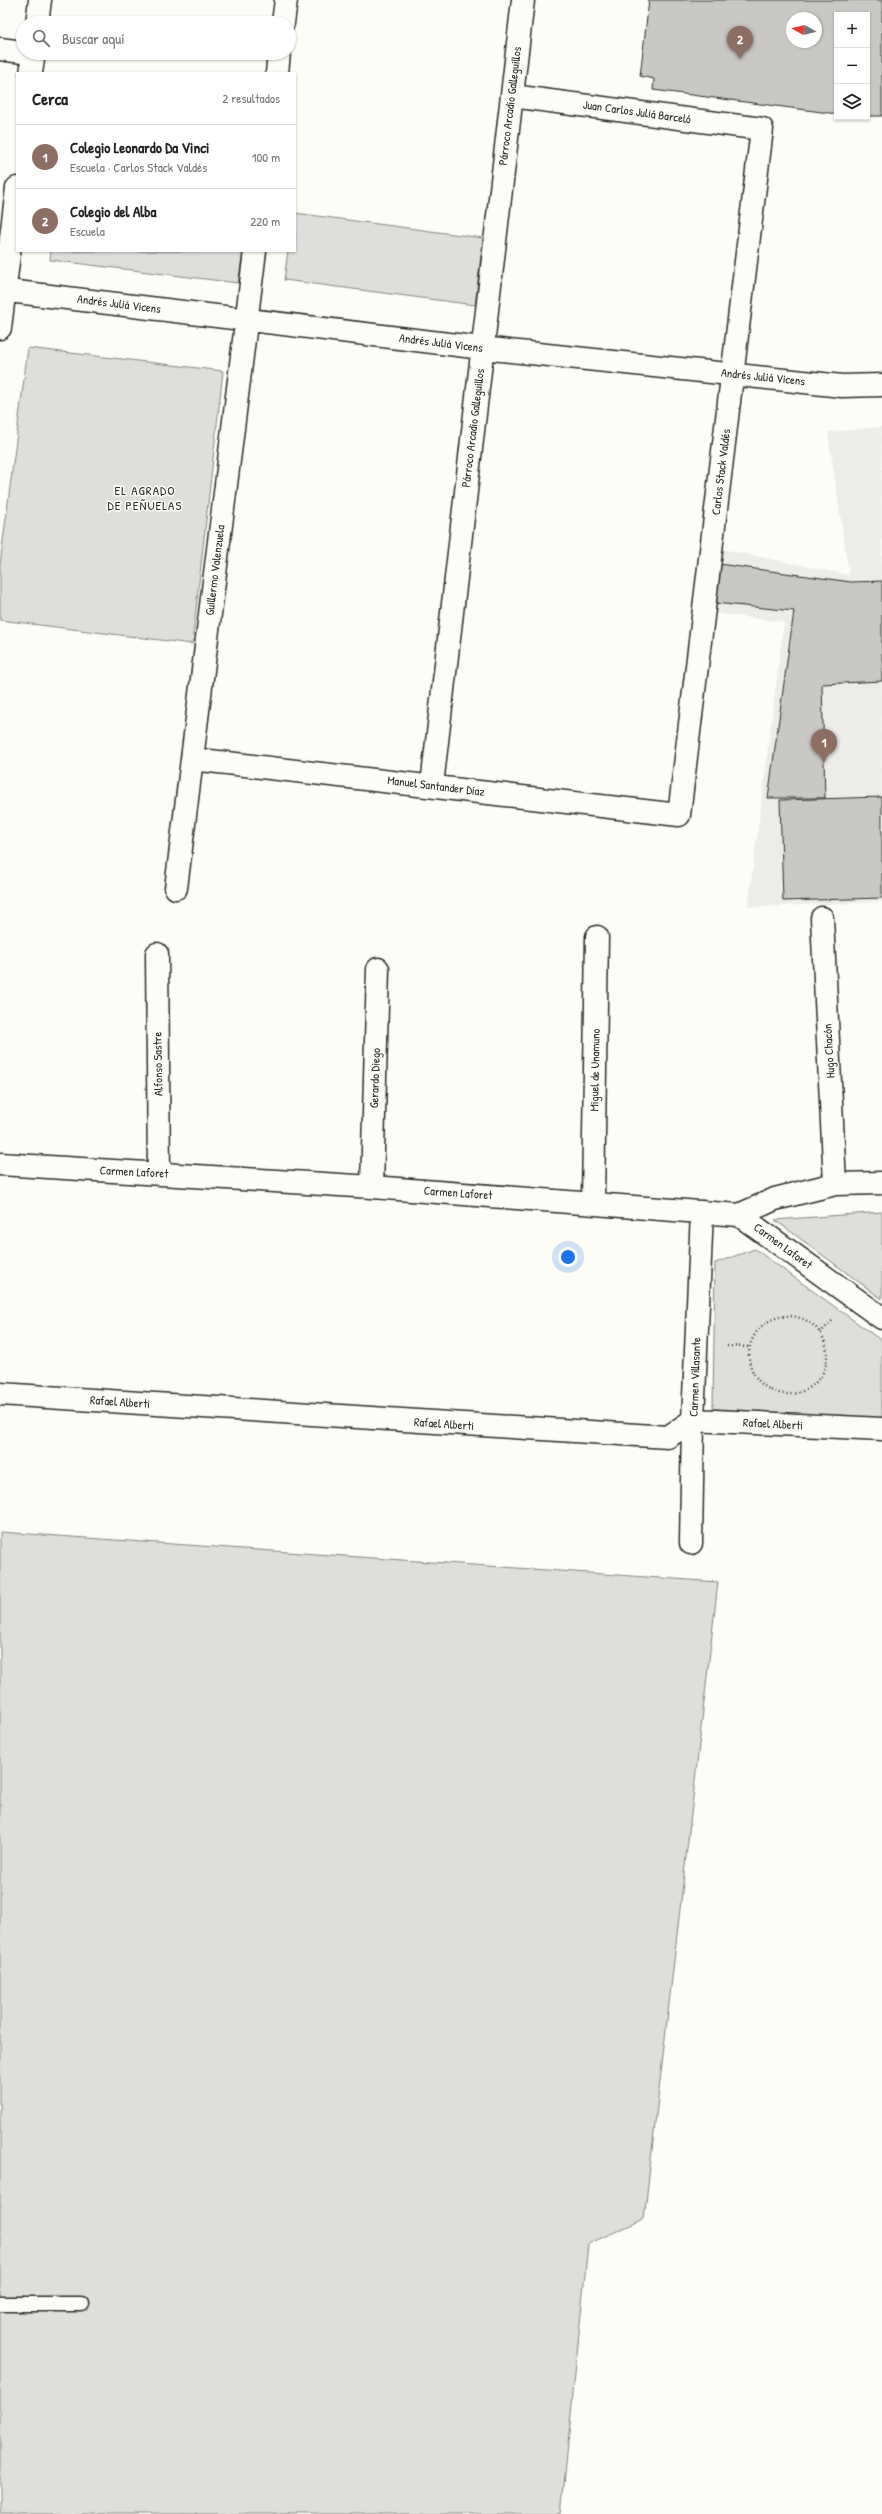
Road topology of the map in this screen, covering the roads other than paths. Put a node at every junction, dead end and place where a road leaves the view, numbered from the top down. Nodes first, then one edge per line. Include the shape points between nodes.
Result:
1 (40, 0) edge
2 (286, 0) edge
3 (523, 0) edge
4 (38, 16) edge
5 (284, 16) edge
6 (0, 49) edge
7 (16, 51) edge
8 (32, 60) edge
9 (278, 60) edge
10 (31, 72) edge
11 (277, 72) edge
12 (512, 96) junction
13 (762, 129) joint
14 (16, 195) edge
15 (255, 252) edge
16 (2, 290) edge
17 (246, 320) junction
18 (0, 328) edge
19 (482, 348) junction
20 (734, 374) junction
21 (882, 385) edge
22 (192, 759) junction
23 (432, 785) junction
24 (680, 814) joint
25 (176, 888) dead end
26 (822, 918) dead end
27 (596, 937) dead end
28 (157, 954) dead end
29 (378, 969) dead end
30 (0, 1164) edge
31 (159, 1173) junction
32 (882, 1182) edge
33 (835, 1184) junction
34 (372, 1187) junction
35 (593, 1202) junction
36 (702, 1212) junction
37 (739, 1215) junction
38 (882, 1318) edge
39 (0, 1394) edge
40 (693, 1420) junction
41 (882, 1429) edge
42 (691, 1543) dead end
43 (0, 2304) edge
44 (82, 2304) dead end

1 - 4 street
2 - 5 street
3 - 12 street, Párroco Arcadio Galleguillos
6 - 7 street
8 - 10 street
9 - 11 street
12 - 13 street, Juan Carlos Juliá Barceló
12 - 19 street, Párroco Arcadio Galleguillos
13 - 20 street, Carlos Stack Valdés
14 - 16 street
15 - 17 street, Guillermo Valenzuela
16 - 17 street, Andrés Juliá Vicens
16 - 18 street
17 - 19 street, Andrés Juliá Vicens
17 - 22 street, Guillermo Valenzuela
19 - 20 street, Andrés Juliá Vicens
19 - 23 street, Párroco Arcadio Galleguillos
20 - 21 street, Andrés Juliá Vicens via 842,386
20 - 24 street, Carlos Stack Valdés
22 - 23 street, Manuel Santander Díaz
22 - 25 street, Guillermo Valenzuela
23 - 24 street, Manuel Santander Díaz
26 - 33 street, Hugo Chacón
27 - 35 street, Miguel de Unamuno
28 - 31 street, Alfonso Sastre
29 - 34 street, Gerardo Diego
30 - 31 street, Carmen Laforet
31 - 34 street, Carmen Laforet
32 - 33 street
33 - 37 street via 774,1199
34 - 35 street, Carmen Laforet
35 - 36 street, Carmen Laforet
36 - 37 street, Carmen Laforet
36 - 40 street, Carmen Villasante
37 - 38 street, Carmen Laforet
39 - 40 street, Rafael Alberti via 668,1437
40 - 41 street, Rafael Alberti
40 - 42 street, Carmen Villasante
43 - 44 lane

